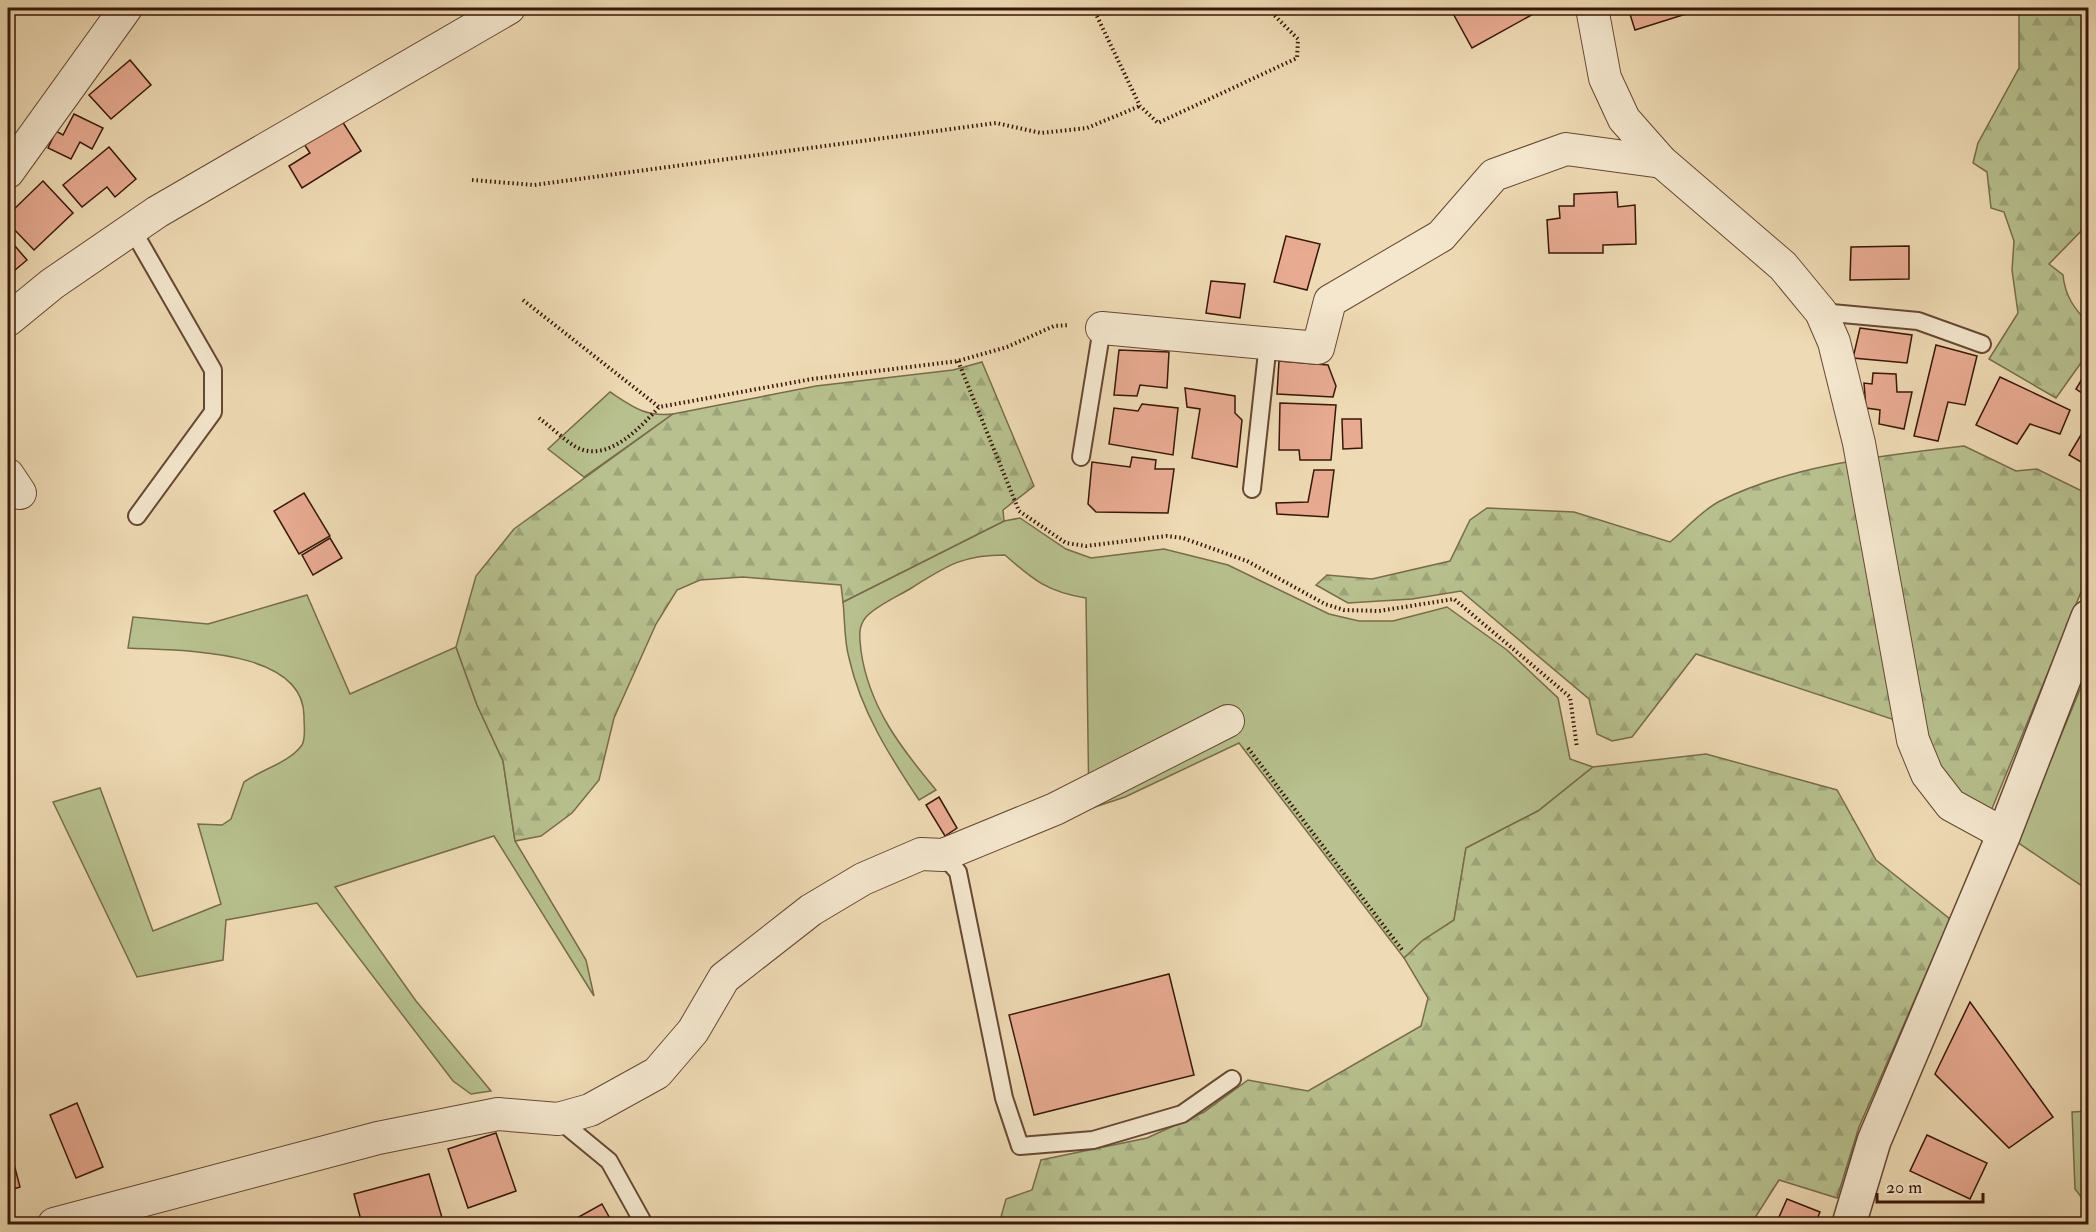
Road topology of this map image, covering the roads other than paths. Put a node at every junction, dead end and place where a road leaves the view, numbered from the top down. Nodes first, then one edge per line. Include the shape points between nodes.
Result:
1 (126, 8) edge
2 (509, 8) edge
3 (1592, 8) edge
4 (1662, 162) junction
5 (8, 172) edge
6 (132, 229) junction
7 (1821, 312) junction
8 (8, 320) edge
9 (1102, 328) joint
10 (1268, 344) junction
11 (1982, 344) dead end
12 (1081, 457) dead end
13 (1252, 489) dead end
14 (137, 516) dead end
15 (2088, 617) edge
16 (1228, 721) road end
17 (2004, 834) junction
18 (943, 855) junction
19 (1232, 1079) dead end
20 (558, 1119) junction
21 (54, 1224) edge
22 (644, 1224) edge
23 (1849, 1224) edge

1 - 5 street
2 - 6 street
3 - 4 street via 1609,88 1624,119
4 - 7 street via 1783,266
4 - 10 street via 1566,149 1494,175 1441,236 1330,301 1318,348
6 - 8 street
6 - 14 lane via 213,370 213,412
7 - 11 lane via 1918,321
7 - 17 street via 1834,342 1859,443 1913,740 1927,774 1951,806
9 - 10 street
9 - 12 lane
10 - 13 lane
15 - 17 street
16 - 18 street via 1055,809
17 - 23 street via 1874,1141
18 - 19 lane via 958,872 1004,1098 1020,1146 1093,1140 1182,1114
18 - 20 street via 921,854 863,879 811,910 724,978 693,1031 657,1073 590,1110
20 - 21 street via 498,1114 378,1138
20 - 22 lane via 609,1161

